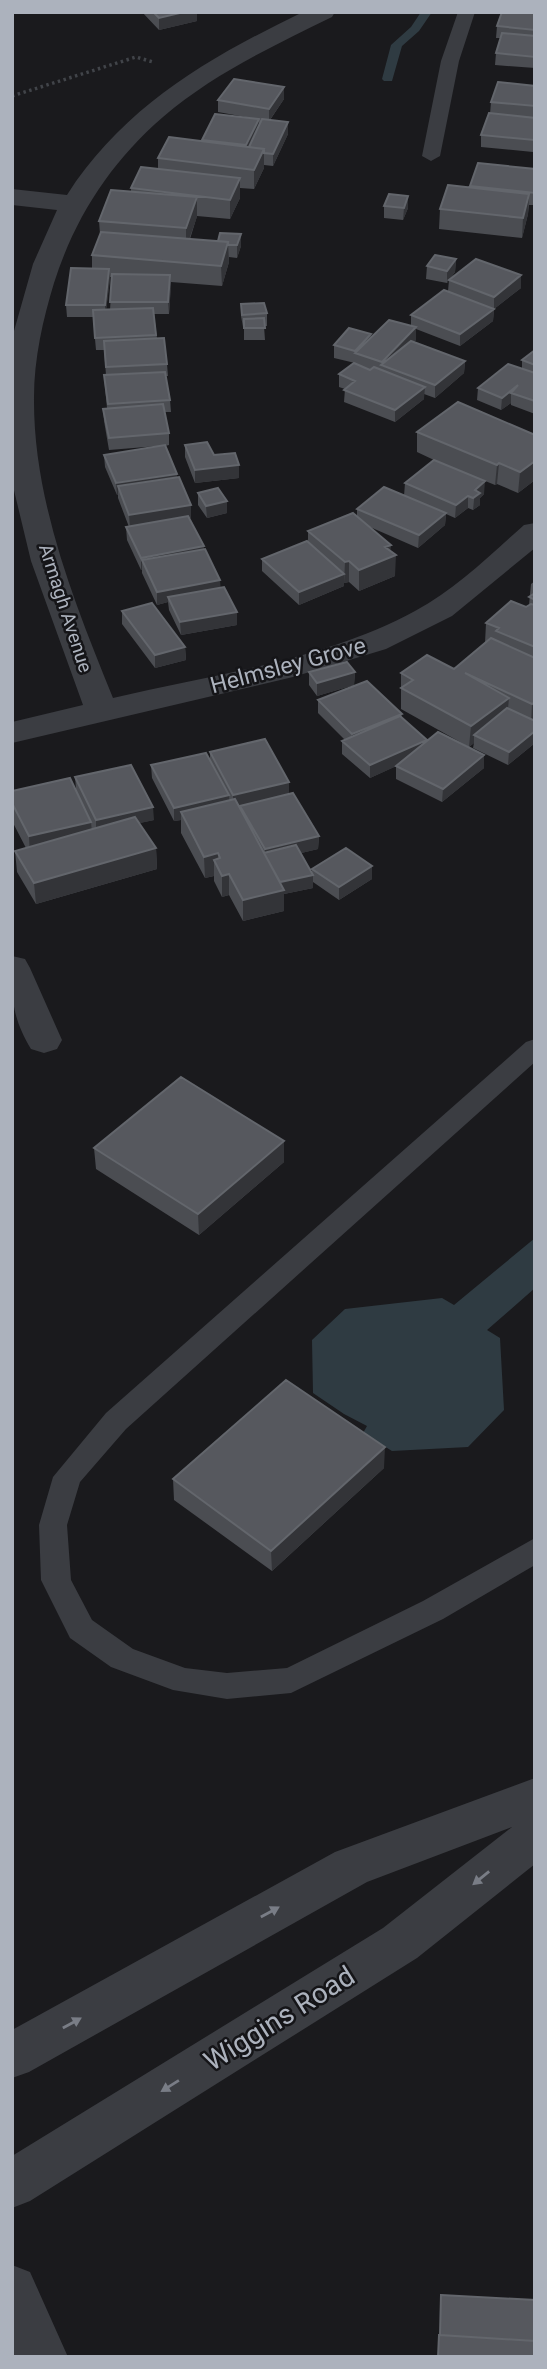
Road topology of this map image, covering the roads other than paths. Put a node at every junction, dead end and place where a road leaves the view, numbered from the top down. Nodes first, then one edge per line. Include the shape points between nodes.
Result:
1 (323, 12) edge
2 (467, 12) edge
3 (431, 156) dead end
4 (12, 197) edge
5 (72, 204) junction
6 (535, 532) edge
7 (102, 711) junction
8 (12, 733) edge
9 (12, 968) edge
10 (44, 1040) dead end
11 (535, 1048) edge
12 (535, 1550) edge
13 (535, 1798) edge
14 (535, 1836) edge
15 (12, 2056) edge
16 (12, 2184) edge
17 (12, 2290) edge
18 (41, 2357) edge

1 - 5 street, Armagh Avenue via 200,77 154,111 112,152
2 - 3 lane via 450,61
4 - 5 street
5 - 7 street, Armagh Avenue via 51,247 36,296 19,404 27,475 52,581
6 - 7 street, Helmsley Grove via 429,617 390,636 321,660
7 - 8 street, Helmsley Grove
9 - 10 street
11 - 12 lane via 116,1421 67,1477 53,1525 56,1580 81,1629 122,1658 184,1681 227,1686 278,1682 321,1666 433,1610
15 -> 13 street via 351,1867
14 -> 16 street, Wiggins Road via 400,1943
17 - 18 street

